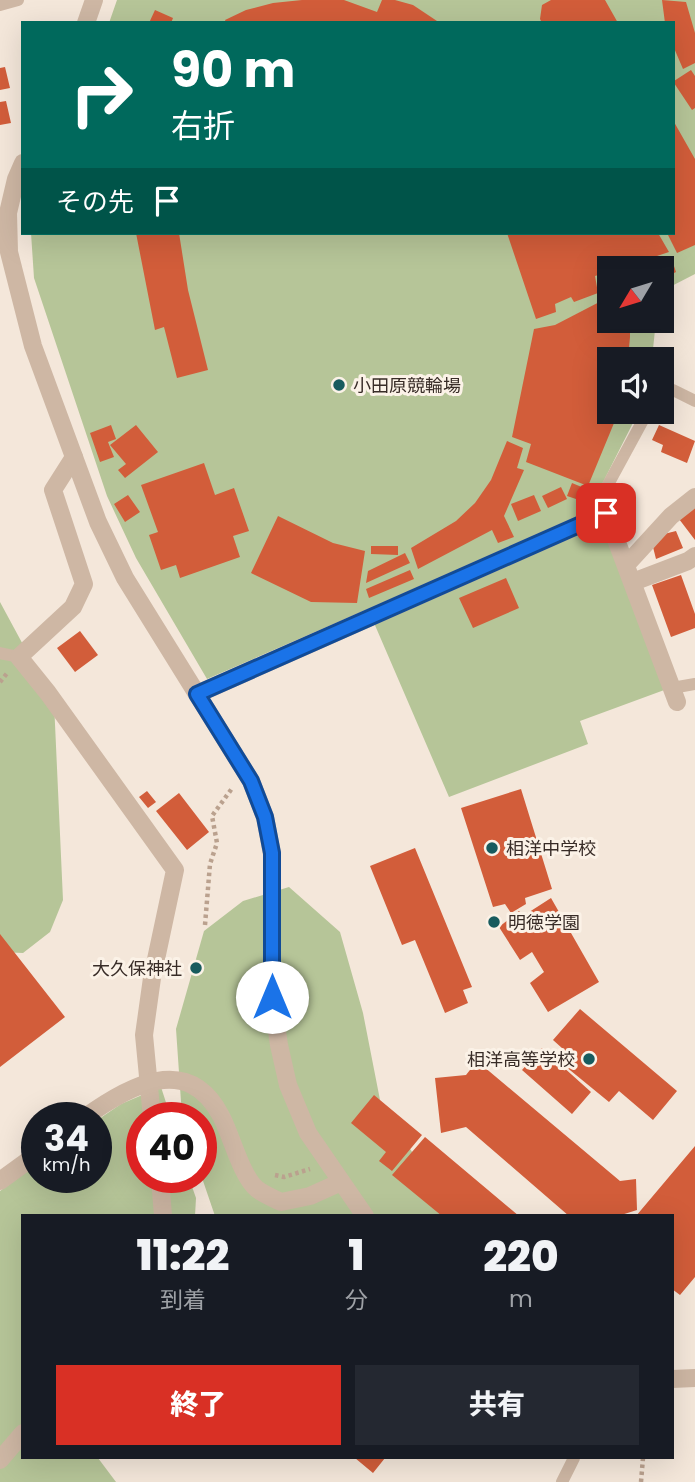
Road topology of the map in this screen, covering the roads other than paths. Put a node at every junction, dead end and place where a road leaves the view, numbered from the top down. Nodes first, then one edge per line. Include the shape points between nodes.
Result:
1 (18, 0) edge
2 (94, 0) edge
3 (0, 5) edge
4 (87, 21) edge
5 (21, 168) edge
6 (674, 390) edge
7 (695, 401) edge
8 (641, 424) edge
9 (74, 457) junction
10 (695, 497) edge
11 (606, 513) junction
12 (695, 556) edge
13 (627, 564) junction
14 (633, 582) junction
15 (0, 653) edge
16 (19, 657) junction
17 (695, 684) edge
18 (197, 694) junction
19 (674, 695) joint
20 (147, 1083) junction
21 (107, 1102) edge
22 (150, 1102) edge
23 (21, 1166) edge
24 (0, 1181) edge
25 (341, 1182) junction
26 (161, 1193) edge
27 (163, 1214) edge
28 (364, 1214) edge
29 (695, 1378) edge
30 (674, 1379) edge
31 (21, 1435) edge
32 (574, 1459) edge
33 (0, 1461) edge
34 (562, 1482) edge

1 - 3 lane
2 - 4 street
5 - 9 street via 8,213 9,251 33,346
6 - 7 lane
8 - 11 lane via 604,492
9 - 16 street via 53,490 84,584 74,607
9 - 18 street via 97,522 125,578
10 - 13 street
11 - 13 street
11 - 18 street
12 - 14 street
13 - 14 street
14 - 19 street
15 - 16 lane
16 - 20 street via 176,870 144,1035
17 - 19 lane
18 - 25 street via 251,781 265,817 272,853 272,997 279,1045 288,1085 308,1133
20 - 21 street
20 - 22 street
20 - 25 street via 179,1079 202,1090 221,1115 236,1155 256,1188 281,1202
23 - 24 street
25 - 28 street
26 - 27 street
29 - 30 street
31 - 33 street
32 - 34 lane

